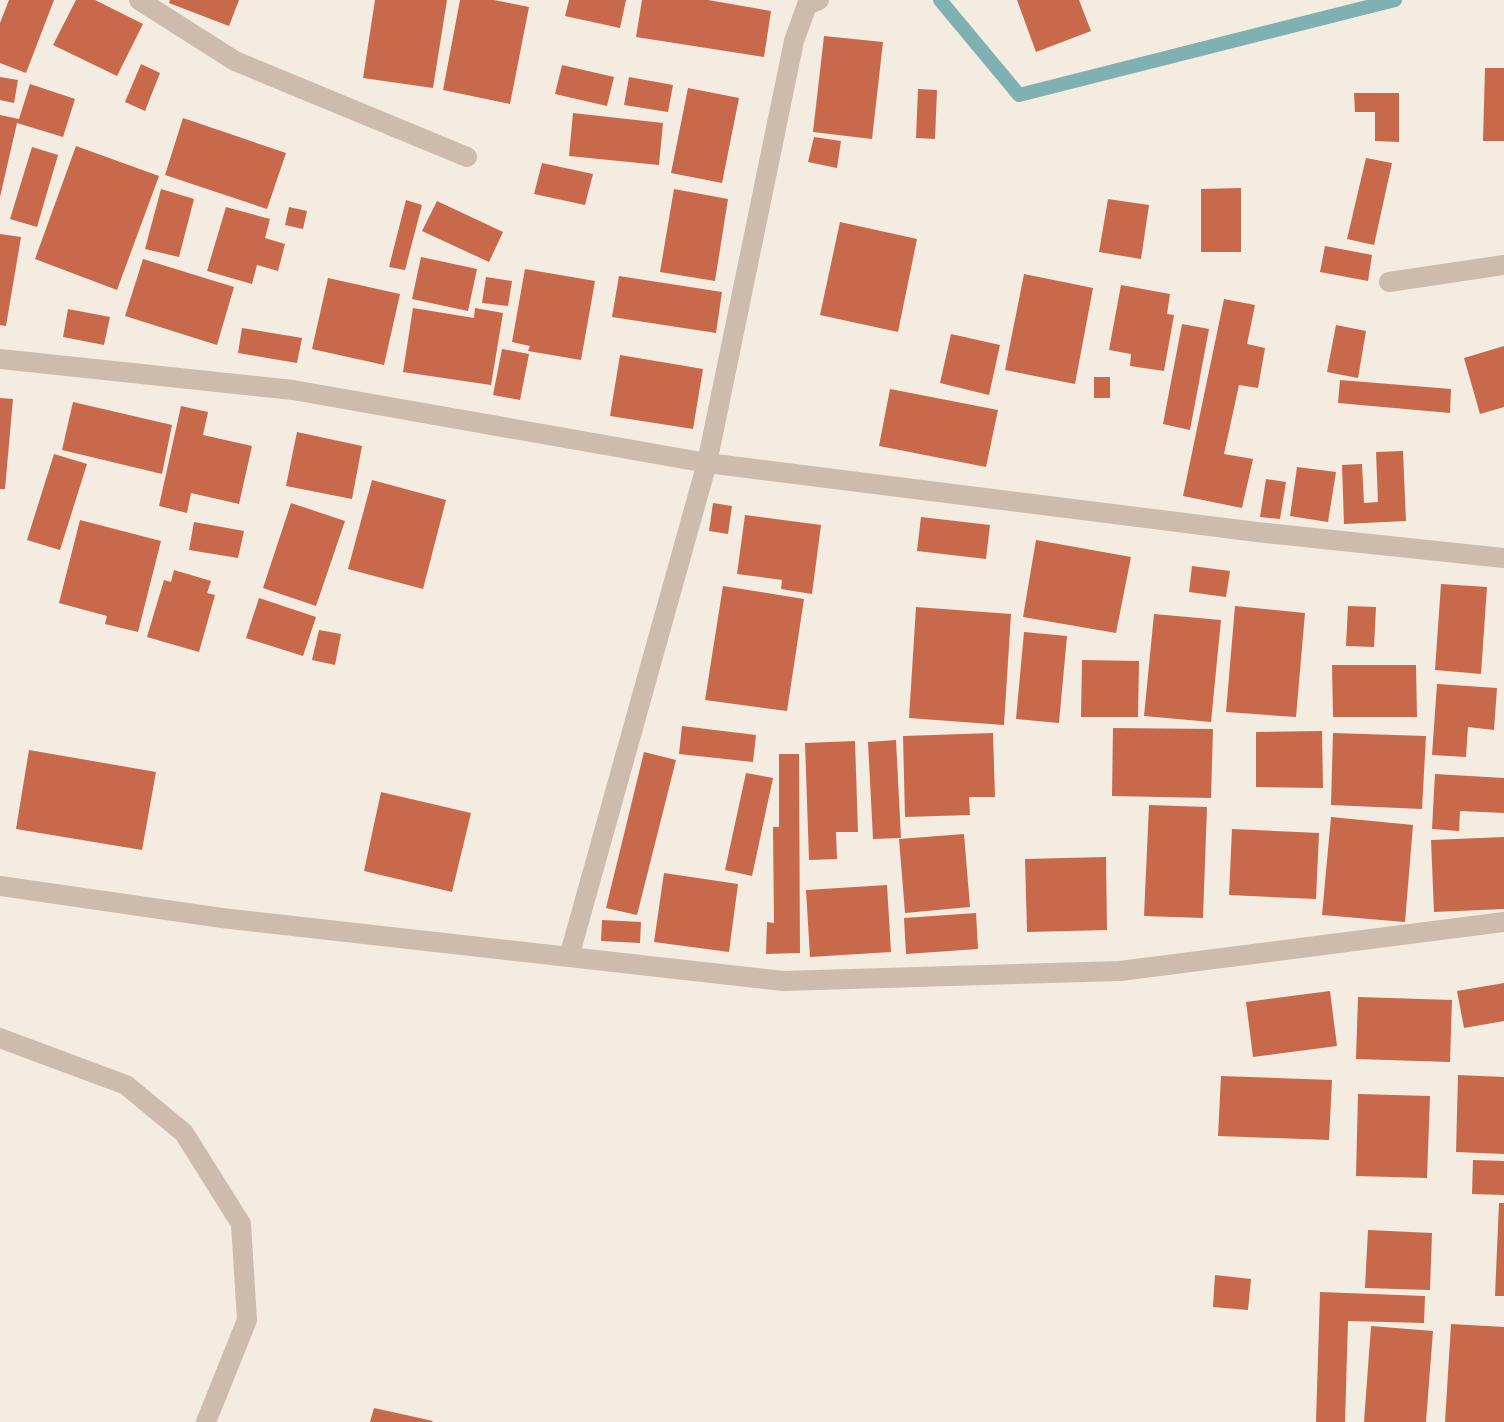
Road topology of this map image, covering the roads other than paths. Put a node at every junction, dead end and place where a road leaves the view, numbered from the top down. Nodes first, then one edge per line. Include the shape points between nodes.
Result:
1 (139, 0) edge
2 (819, 0) edge
3 (467, 157) dead end
4 (1504, 265) edge
5 (1389, 282) dead end
6 (0, 359) edge
7 (707, 463) junction
8 (1504, 558) edge
9 (0, 886) edge
10 (1504, 922) edge
11 (569, 957) junction
12 (0, 1038) edge
13 (206, 1422) edge

1 - 3 street via 235,61
2 - 7 street via 807,5 794,41
4 - 5 street
6 - 7 street via 293,390
7 - 8 street
7 - 11 street
9 - 11 street via 222,918
10 - 11 street via 1105,971 783,981
12 - 13 street via 126,1085 184,1133 241,1224 247,1320

